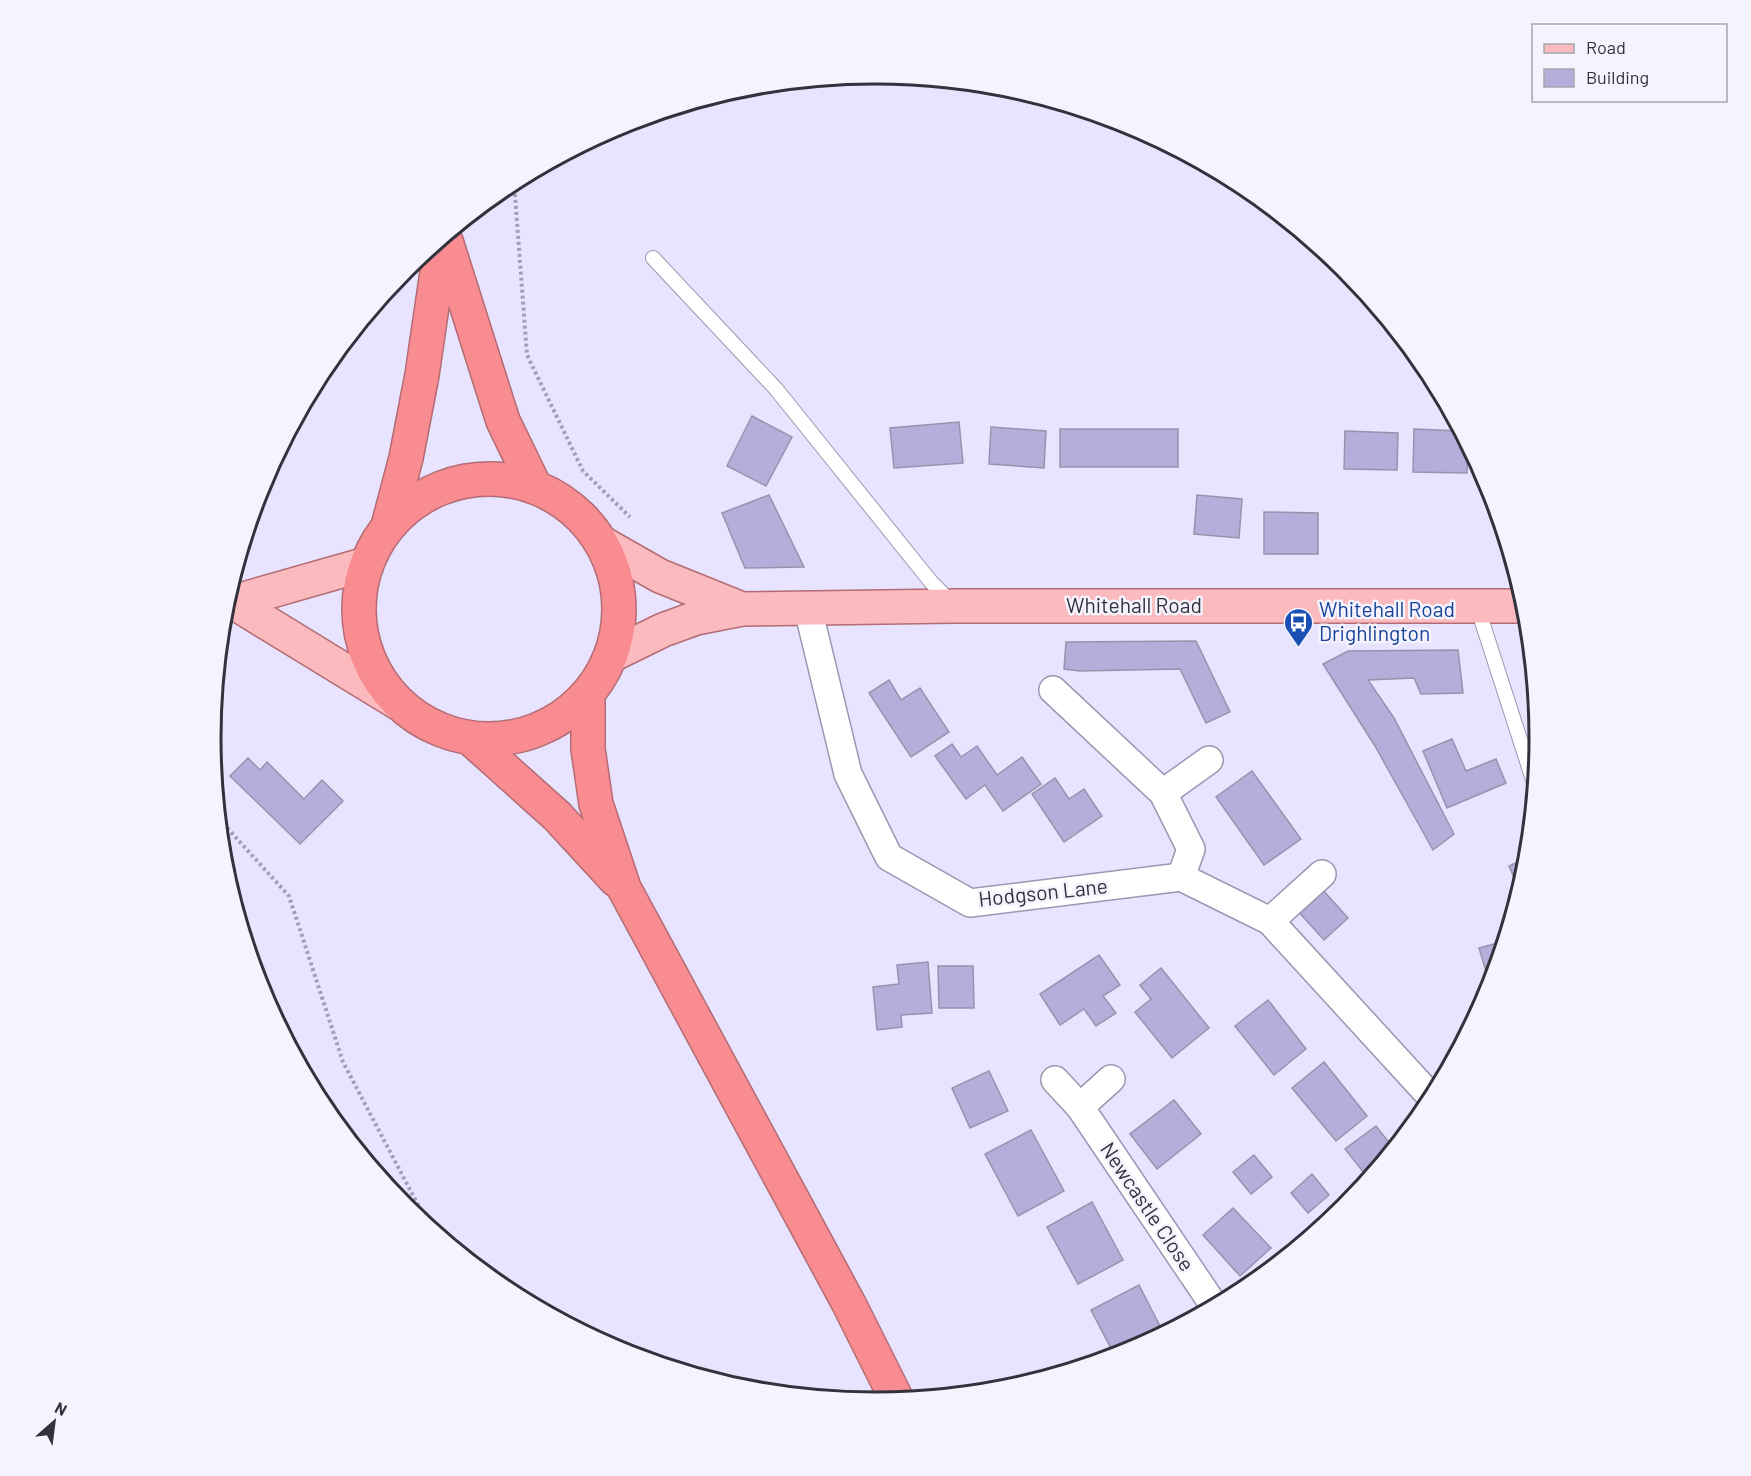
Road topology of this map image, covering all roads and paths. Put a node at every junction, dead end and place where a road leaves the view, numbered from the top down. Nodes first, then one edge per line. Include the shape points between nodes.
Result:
1 (515, 192) edge
2 (446, 245) edge
3 (441, 249) edge
4 (653, 258) dead end
5 (535, 487) junction
6 (631, 518) dead end
7 (388, 526) junction
8 (602, 543) junction
9 (366, 564) junction
10 (236, 600) edge
11 (235, 606) edge
12 (954, 606) junction
13 (1478, 606) junction
14 (1516, 606) edge
15 (742, 609) junction
16 (808, 609) junction
17 (612, 655) junction
18 (1053, 690) dead end
19 (588, 695) junction
20 (398, 703) junction
21 (470, 738) junction
22 (1209, 760) dead end
23 (1529, 766) edge
24 (1163, 794) junction
25 (228, 829) edge
26 (1322, 874) dead end
27 (1181, 877) junction
28 (624, 888) junction
29 (1270, 921) junction
30 (1111, 1079) dead end
31 (1055, 1080) dead end
32 (1425, 1091) edge
33 (1080, 1107) junction
34 (418, 1205) edge
35 (1210, 1299) edge
36 (893, 1392) edge

1 - 6 path via 527,355 583,471
2 - 5 highway via 503,421
3 - 7 highway via 422,375
4 - 12 lane via 776,389
5 - 7 highway via 495,478 455,482 418,499
5 - 8 highway via 564,502
7 - 9 highway
8 - 15 main road, Whitehall Road via 660,576
8 - 17 highway via 618,590 619,623
9 - 10 main road
9 - 20 highway via 359,593 365,653 379,680
11 - 20 main road
12 - 13 main road, Whitehall Road
12 - 16 main road, Whitehall Road
13 - 14 main road, Whitehall Road
13 - 23 lane
15 - 16 main road, Whitehall Road
15 - 17 main road, Whitehall Road via 696,618
16 - 27 street, Hodgson Lane via 848,774 889,857 970,903
17 - 19 highway
18 - 24 street
19 - 21 highway via 564,716 534,732 503,739
19 - 28 highway via 588,749 596,804
20 - 21 highway via 431,726
21 - 28 highway via 557,816
22 - 24 street
24 - 27 street via 1191,849
25 - 34 path via 289,896 343,1062
26 - 29 street
27 - 29 street
28 - 36 highway
29 - 32 street
30 - 33 street
31 - 33 street, Newcastle Close
33 - 35 street, Newcastle Close

